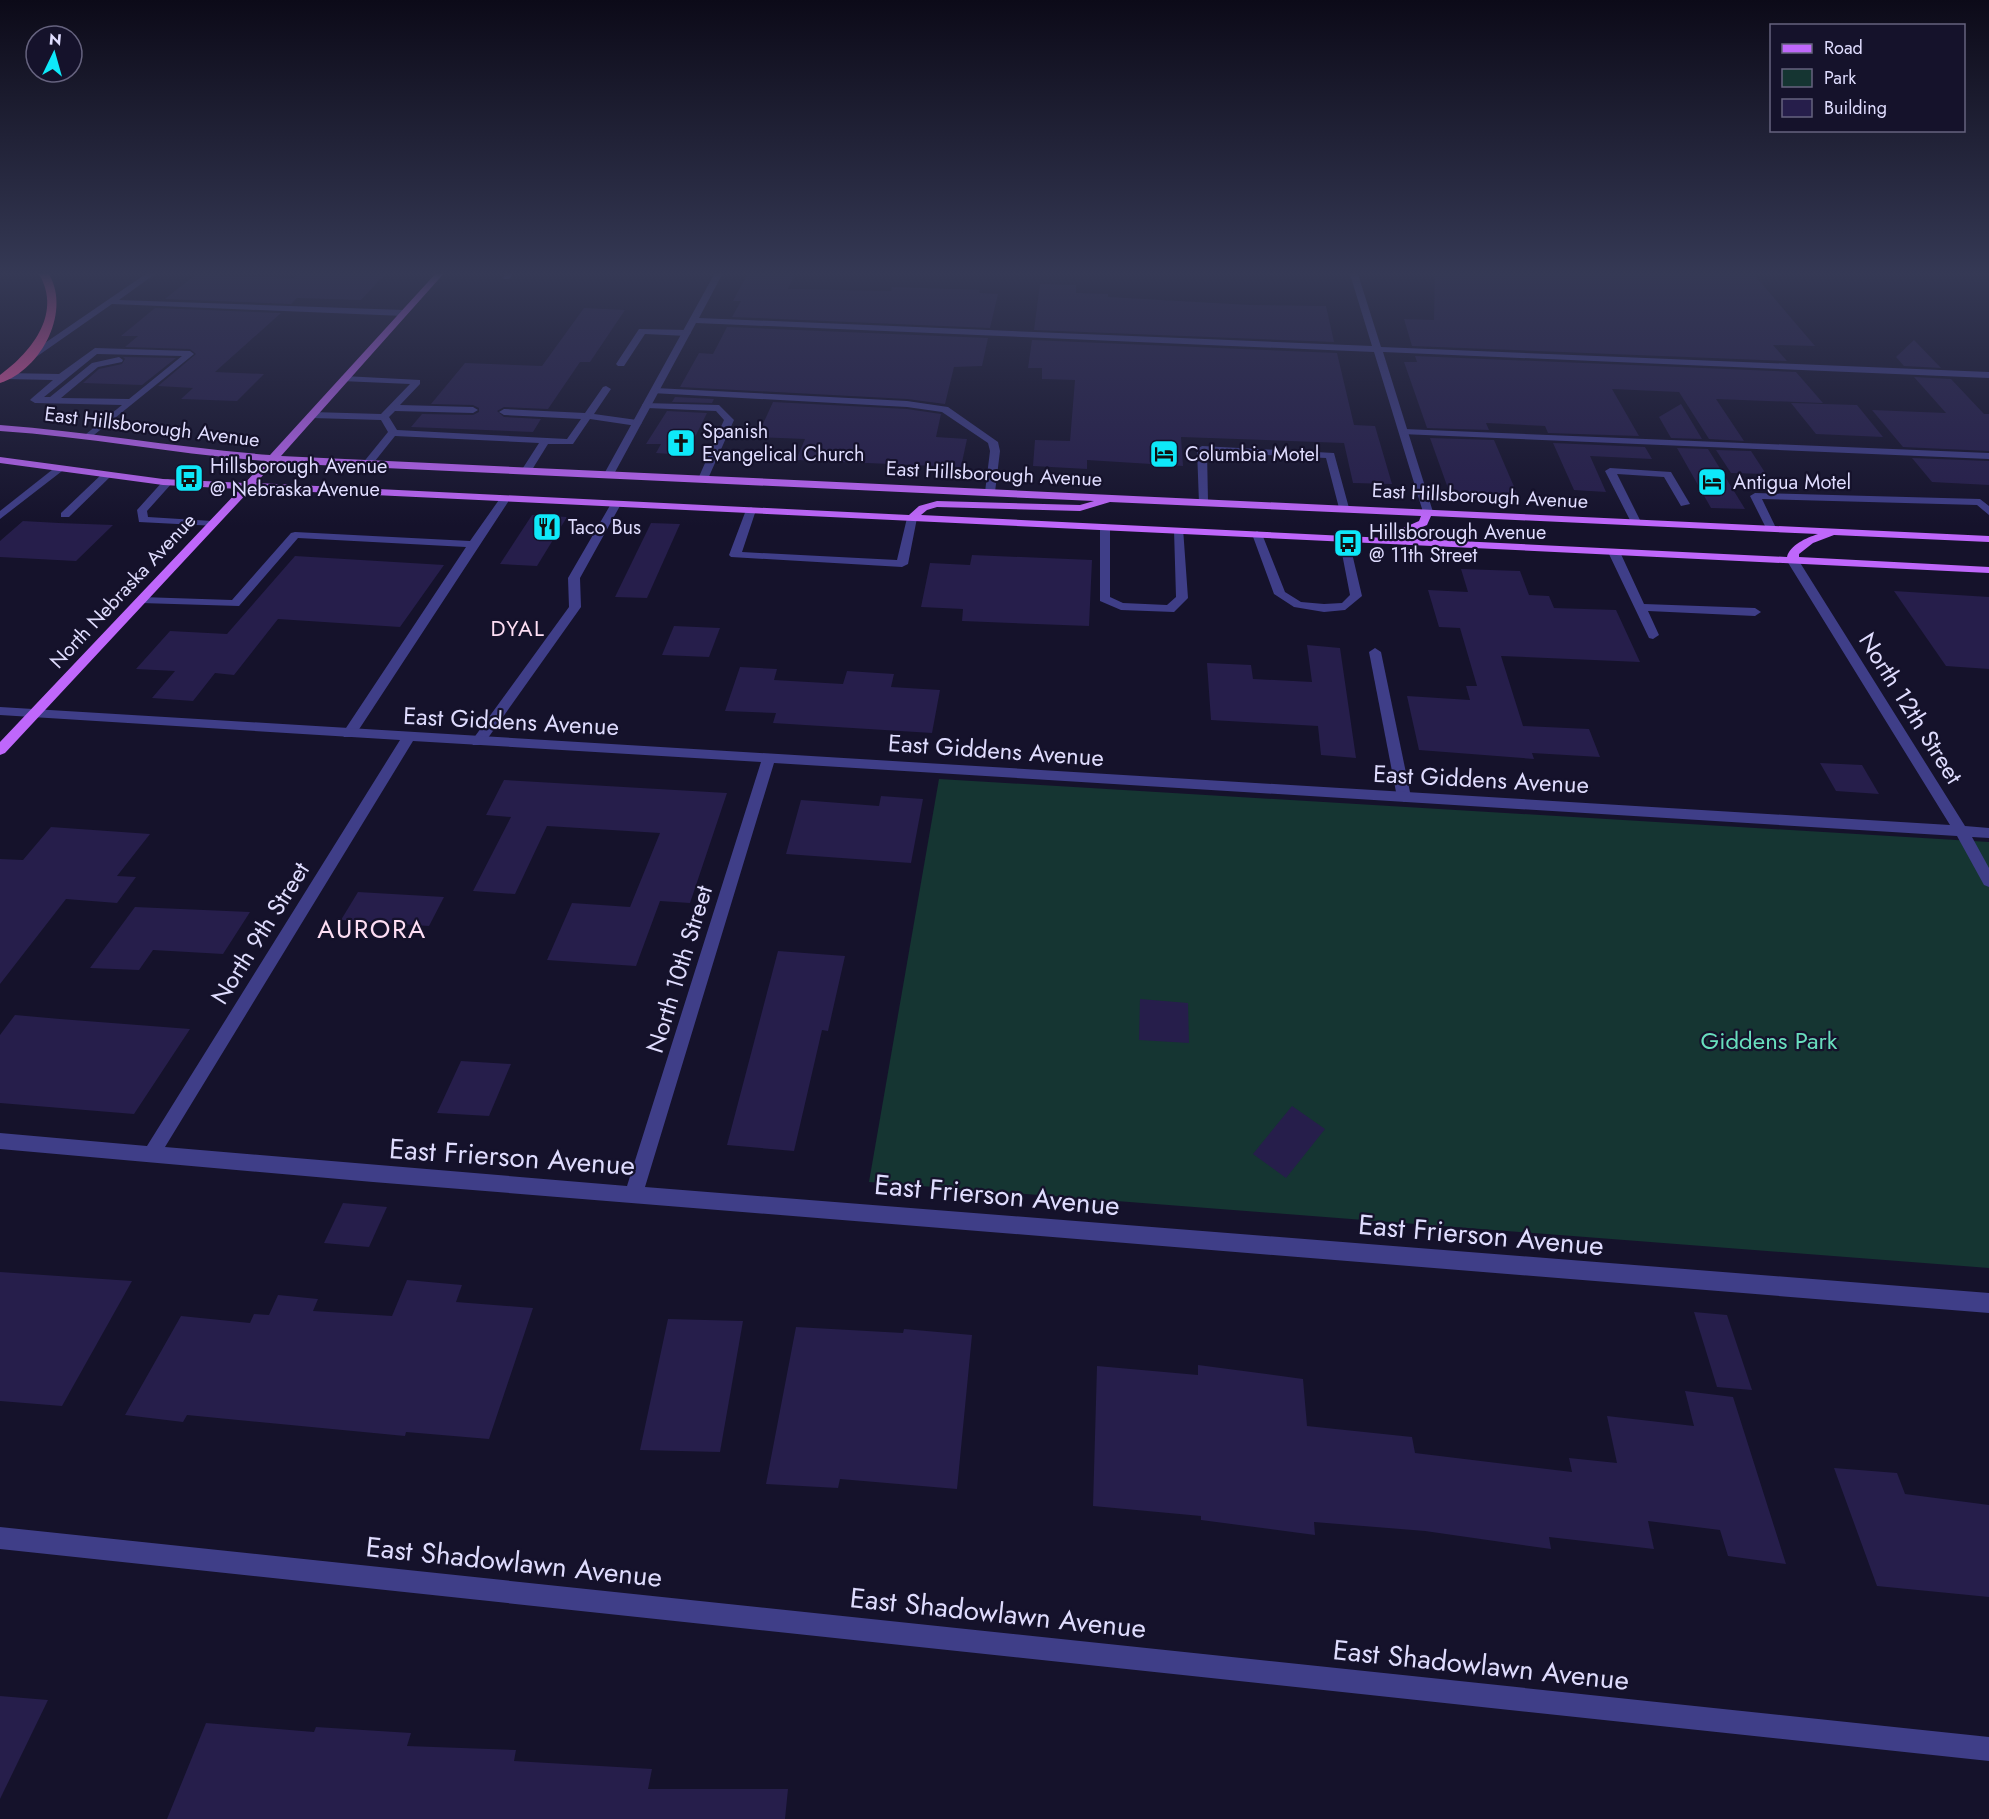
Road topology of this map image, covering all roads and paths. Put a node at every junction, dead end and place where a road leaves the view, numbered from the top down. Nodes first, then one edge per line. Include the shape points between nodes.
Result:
1 (28, 356) edge
2 (32, 356) edge
3 (89, 356) edge
4 (188, 356) edge
5 (365, 356) edge
6 (626, 356) edge
7 (674, 356) edge
8 (1382, 356) edge
9 (1523, 356) edge
10 (26, 360) junction
11 (621, 364) dead end
12 (175, 366) junction
13 (1989, 375) edge
14 (61, 377) junction
15 (2, 378) edge
16 (344, 379) junction
17 (606, 389) dead end
18 (655, 391) junction
19 (53, 400) junction
20 (130, 402) junction
21 (647, 405) junction
22 (393, 408) junction
23 (473, 411) dead end
24 (504, 412) dead end
25 (312, 415) junction
26 (588, 416) junction
27 (384, 417) junction
28 (637, 423) junction
29 (0, 428) edge
30 (393, 432) junction
31 (1404, 432) junction
32 (88, 436) junction
33 (545, 441) junction
34 (1989, 456) edge
35 (272, 459) junction
36 (0, 460) edge
37 (367, 464) junction
38 (61, 468) junction
39 (526, 471) junction
40 (609, 474) junction
41 (106, 475) junction
42 (703, 479) junction
43 (168, 482) junction
44 (248, 486) junction
45 (990, 492) junction
46 (505, 498) junction
47 (1119, 498) junction
48 (1203, 501) junction
49 (616, 504) junction
50 (1685, 504) dead end
51 (1344, 508) junction
52 (751, 510) junction
53 (1428, 512) junction
54 (1989, 512) edge
55 (65, 515) dead end
56 (0, 516) edge
57 (912, 518) junction
58 (1636, 522) junction
59 (212, 524) junction
60 (1105, 527) junction
61 (1771, 528) junction
62 (1179, 530) junction
63 (1837, 532) junction
64 (1257, 534) junction
65 (1344, 538) junction
66 (1989, 539) edge
67 (1379, 540) junction
68 (473, 544) junction
69 (1614, 552) junction
70 (1792, 561) junction
71 (1989, 570) edge
72 (141, 600) junction
73 (1639, 607) junction
74 (1755, 612) dead end
75 (1653, 635) dead end
76 (1375, 652) dead end
77 (0, 711) edge
78 (35, 714) junction
79 (349, 734) junction
80 (408, 738) junction
81 (478, 742) junction
82 (0, 750) edge
83 (769, 759) junction
84 (1404, 797) junction
85 (1961, 831) junction
86 (1989, 833) edge
87 (1989, 881) edge
88 (0, 1141) edge
89 (152, 1153) junction
90 (634, 1193) junction
91 (1989, 1303) edge
92 (0, 1538) edge
93 (1989, 1749) edge

1 - 10 highway
2 - 10 street
3 - 14 street
4 - 12 street
5 - 16 main road, North Nebraska Avenue
6 - 11 street
7 - 18 street
8 - 31 street
9 - 13 street
10 - 15 highway
12 - 19 street via 101,362
12 - 20 street
14 - 15 street
14 - 19 street via 35,400
16 - 22 street via 417,382
16 - 25 main road, North Nebraska Avenue
17 - 26 street
18 - 21 street
18 - 45 street via 945,409 993,442
19 - 20 street
20 - 32 street
21 - 28 street
21 - 42 street via 719,408 729,420
22 - 23 street
22 - 27 street
24 - 26 street
25 - 27 street
25 - 35 main road, North Nebraska Avenue
26 - 28 street
26 - 33 street via 570,442
27 - 30 street
28 - 40 street
29 - 32 main road, East Hillsborough Avenue
30 - 33 street via 503,434
30 - 37 street
31 - 34 street
31 - 53 street
32 - 35 main road, East Hillsborough Avenue
33 - 39 street
35 - 37 main road, East Hillsborough Avenue
35 - 44 main road, North Nebraska Avenue
36 - 38 main road, East Hillsborough Avenue
37 - 39 main road, East Hillsborough Avenue
38 - 41 main road, East Hillsborough Avenue
38 - 56 street
39 - 40 main road, East Hillsborough Avenue
40 - 42 main road, East Hillsborough Avenue
41 - 43 main road, East Hillsborough Avenue
41 - 55 street
42 - 45 main road, East Hillsborough Avenue
43 - 44 main road, East Hillsborough Avenue
43 - 59 street via 142,510 143,520
44 - 46 main road, East Hillsborough Avenue
44 - 59 main road, North Nebraska Avenue
45 - 47 main road, East Hillsborough Avenue
46 - 49 main road, East Hillsborough Avenue
46 - 68 street
47 - 48 main road, East Hillsborough Avenue
47 - 57 main road via 1080,508 937,504 923,508
48 - 51 main road, East Hillsborough Avenue
48 - 51 street via 1202,449 1330,454
49 - 52 main road, East Hillsborough Avenue
49 - 81 street via 574,578 575,607
50 - 58 street via 1667,474 1611,471
51 - 53 main road, East Hillsborough Avenue
52 - 57 main road, East Hillsborough Avenue
52 - 57 street via 735,555 902,564
53 - 58 main road, East Hillsborough Avenue
53 - 67 main road via 1423,524
54 - 61 street via 1980,502 1755,496
57 - 60 main road, East Hillsborough Avenue
58 - 61 main road, East Hillsborough Avenue
59 - 72 main road, North Nebraska Avenue
60 - 62 main road, East Hillsborough Avenue
60 - 62 street via 1104,599 1120,606 1170,609 1182,598
61 - 63 main road, East Hillsborough Avenue
62 - 64 main road, East Hillsborough Avenue
63 - 66 main road, East Hillsborough Avenue
63 - 70 main road via 1799,547
64 - 65 main road, East Hillsborough Avenue
64 - 65 street via 1280,594 1298,605 1324,608 1345,606 1356,596
65 - 67 main road, East Hillsborough Avenue
67 - 69 main road, East Hillsborough Avenue
68 - 72 street via 295,535 235,604
68 - 79 street
69 - 70 main road, East Hillsborough Avenue
69 - 73 street
70 - 71 main road, East Hillsborough Avenue
70 - 85 street, North 12th Street
72 - 78 main road, North Nebraska Avenue
73 - 74 street
73 - 75 street
76 - 84 street
77 - 78 street, East Giddens Avenue
78 - 79 street, East Giddens Avenue
78 - 82 main road, North Nebraska Avenue
79 - 80 street, East Giddens Avenue
80 - 81 street, East Giddens Avenue
80 - 89 street, North 9th Street
81 - 83 street, East Giddens Avenue
83 - 84 street, East Giddens Avenue
83 - 90 street, North 10th Street
84 - 85 street, East Giddens Avenue
85 - 86 street, East Giddens Avenue
85 - 87 street, North 12th Street
88 - 89 street, East Frierson Avenue
89 - 90 street, East Frierson Avenue
90 - 91 street, East Frierson Avenue
92 - 93 street, East Shadowlawn Avenue

